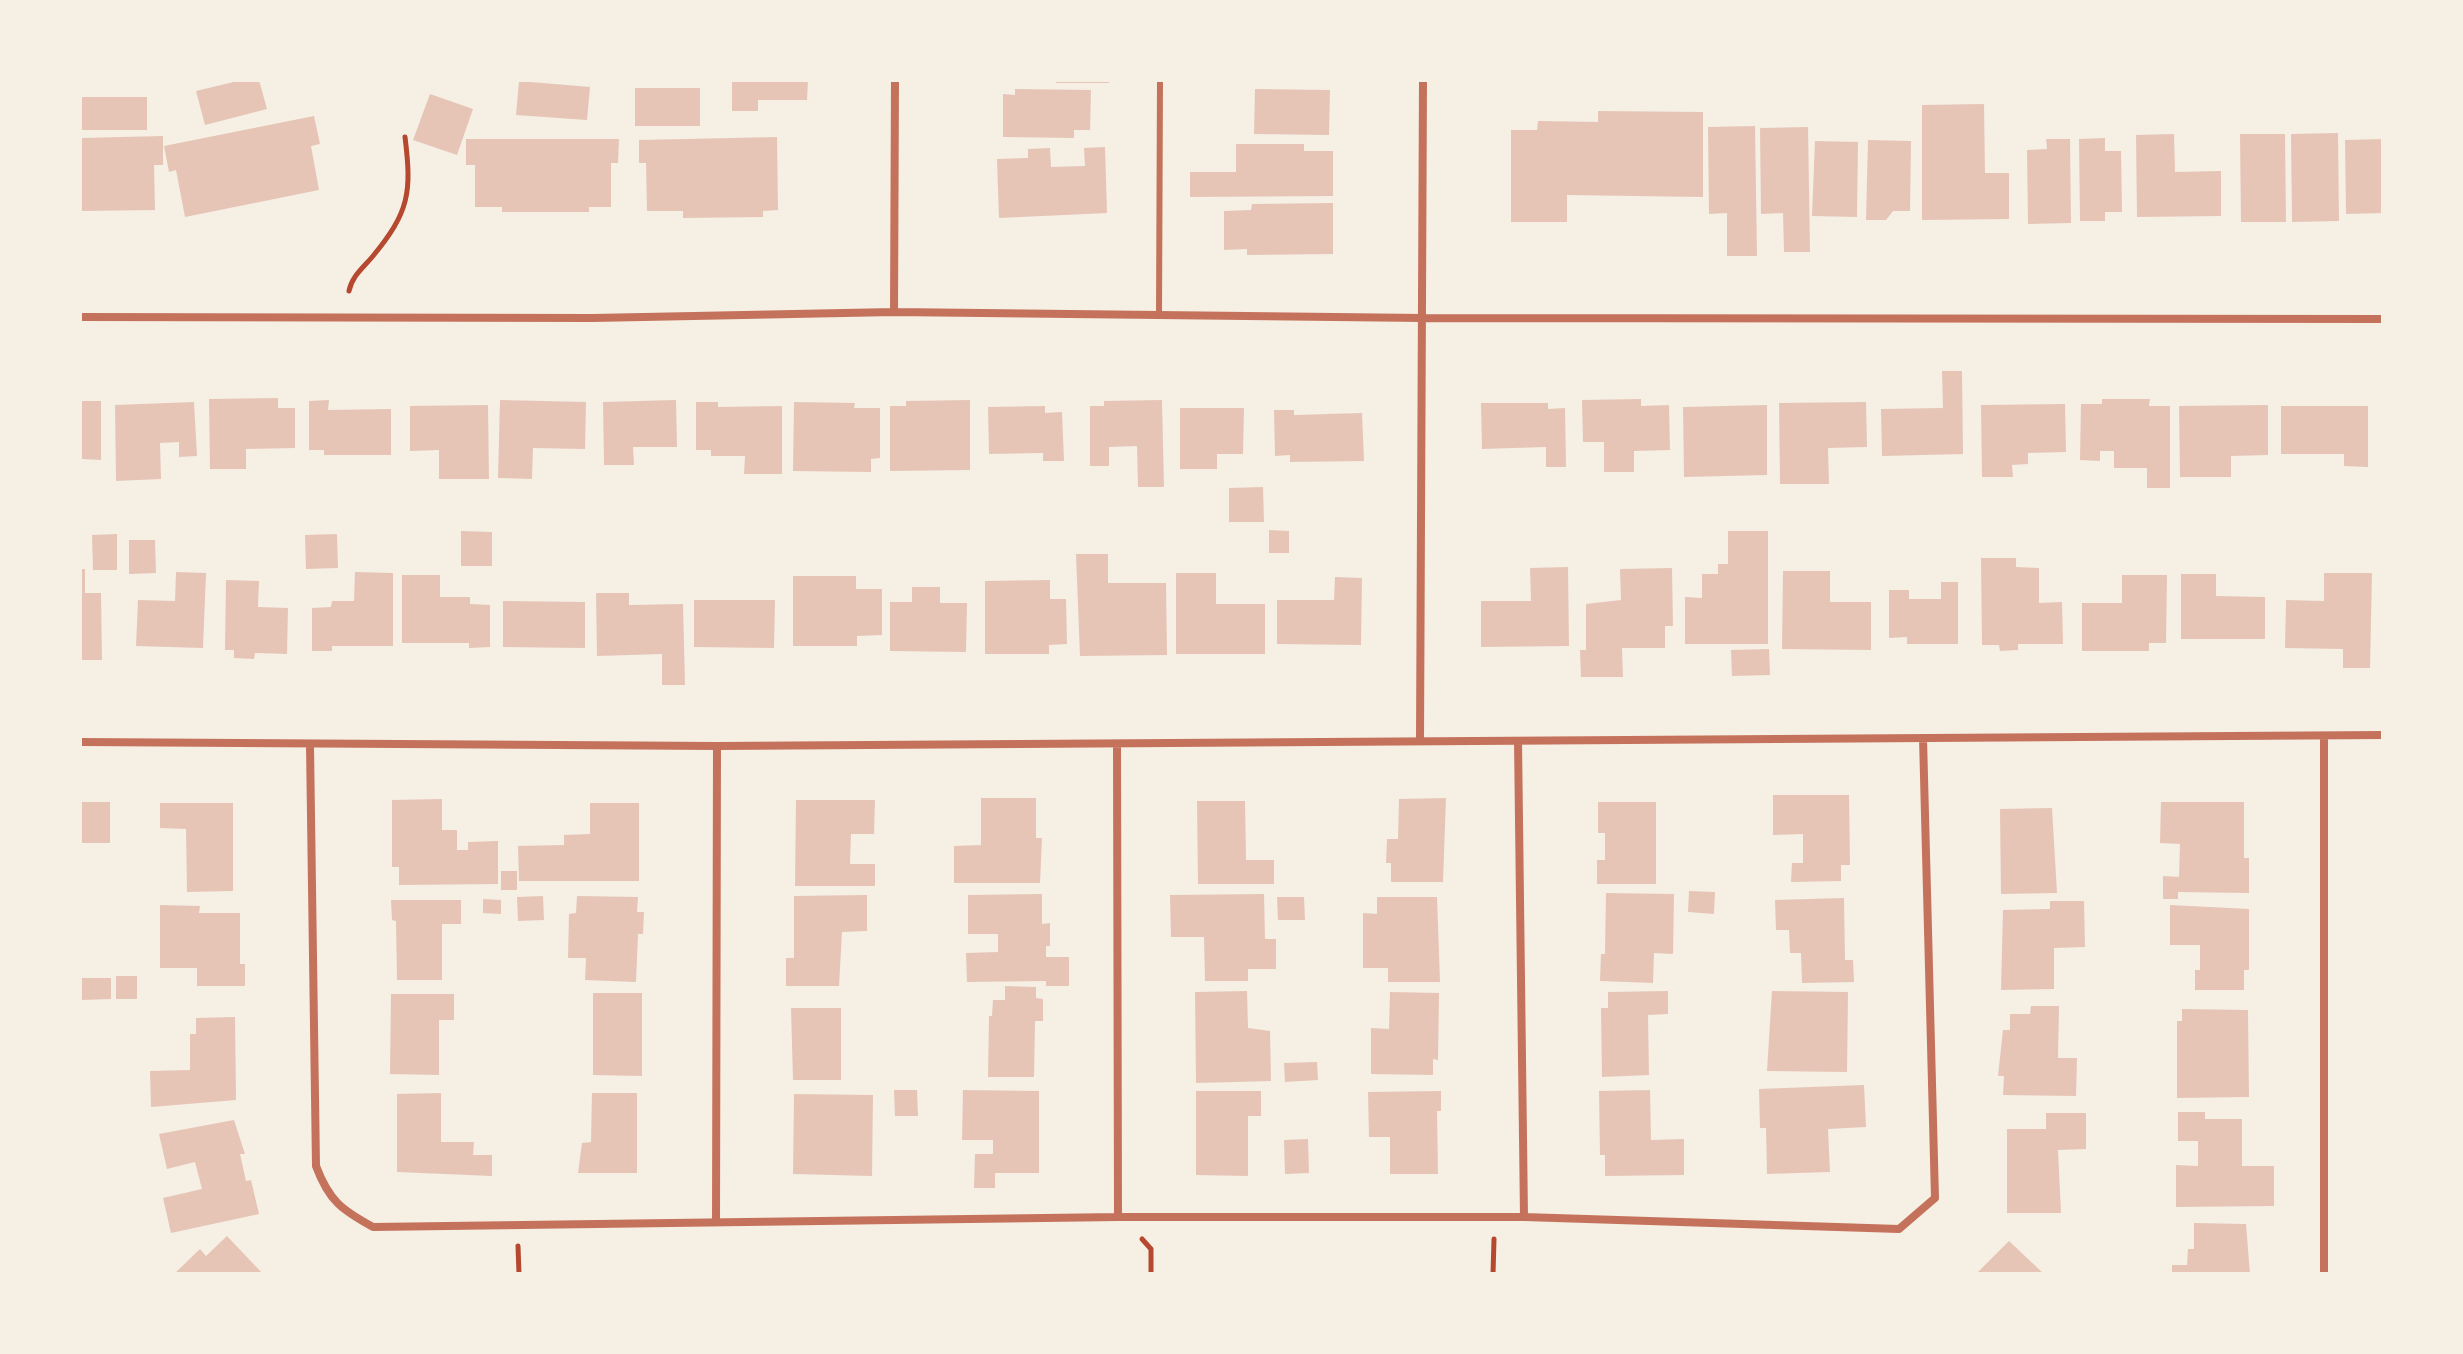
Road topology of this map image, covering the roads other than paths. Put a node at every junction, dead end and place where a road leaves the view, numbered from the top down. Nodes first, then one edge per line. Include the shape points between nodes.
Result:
1 (895, 80) edge
2 (1160, 80) edge
3 (1423, 80) edge
4 (894, 312) junction
5 (1159, 314) junction
6 (80, 317) edge
7 (1422, 318) junction
8 (2383, 319) edge
9 (2383, 735) edge
10 (2324, 737) junction
11 (1923, 738) junction
12 (1420, 739) junction
13 (1518, 741) junction
14 (80, 742) edge
15 (1117, 744) junction
16 (310, 746) junction
17 (717, 746) junction
18 (1118, 1217) junction
19 (1524, 1217) junction
20 (716, 1222) junction
21 (2324, 1274) edge

1 - 4 street
2 - 5 lane
3 - 7 street
4 - 5 street
4 - 6 street via 578,318
5 - 7 street
7 - 8 street
7 - 12 street
9 - 10 street
10 - 11 street
10 - 21 street
11 - 13 street
11 - 19 street via 1935,1198 1899,1229
12 - 13 street
12 - 15 street
13 - 19 street
14 - 16 street
15 - 17 street
15 - 18 street
16 - 17 street
16 - 20 street via 316,1166 325,1191 344,1211 373,1227
17 - 20 street
18 - 19 street
18 - 20 street

